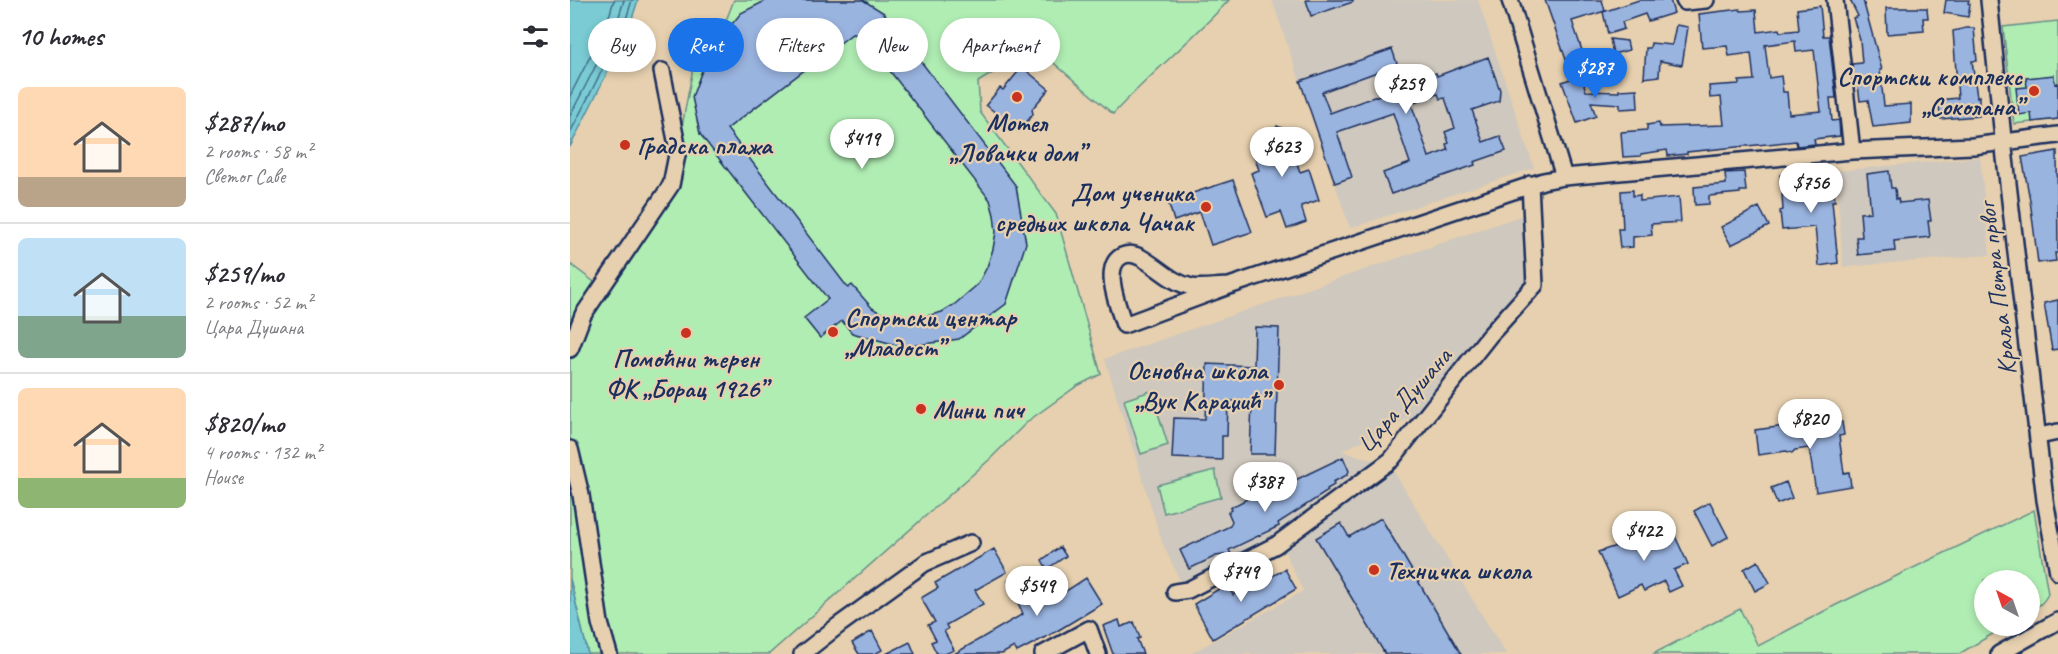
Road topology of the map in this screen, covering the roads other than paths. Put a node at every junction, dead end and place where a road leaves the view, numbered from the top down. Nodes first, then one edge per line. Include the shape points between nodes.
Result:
1 (1510, 0) edge
2 (1684, 0) edge
3 (1706, 0) edge
4 (1835, 0) edge
5 (1989, 0) edge
6 (662, 71) dead end
7 (2058, 135) edge
8 (2003, 142) junction
9 (1852, 151) junction
10 (1564, 177) junction
11 (1530, 184) junction
12 (1228, 286) junction
13 (570, 349) edge
14 (2058, 432) edge
15 (2039, 436) junction
16 (570, 449) edge
17 (971, 543) dead end
18 (2058, 572) edge
19 (1175, 592) dead end
20 (2058, 621) edge
21 (609, 654) edge
22 (802, 654) edge
23 (1043, 654) edge
24 (1098, 654) edge
25 (2000, 654) edge

1 - 10 street
2 - 3 street
4 - 9 street
5 - 8 street, Краља Петра првог
6 - 13 street via 678,150 671,185 583,315
7 - 8 street
8 - 9 street
8 - 15 street, Краља Петра првог
9 - 10 street
10 - 11 street
11 - 12 street
11 - 19 street, Цара Душана via 1535,285 1489,336 1391,460 1276,545 1188,590
12 - 12 street via 1124,325 1111,276 1117,260 1131,254 1192,287
14 - 15 street
15 - 18 street, Краља Петра првог
16 - 21 street via 581,495 600,623
17 - 22 street via 925,563
20 - 25 street
23 - 24 street via 1089,629

